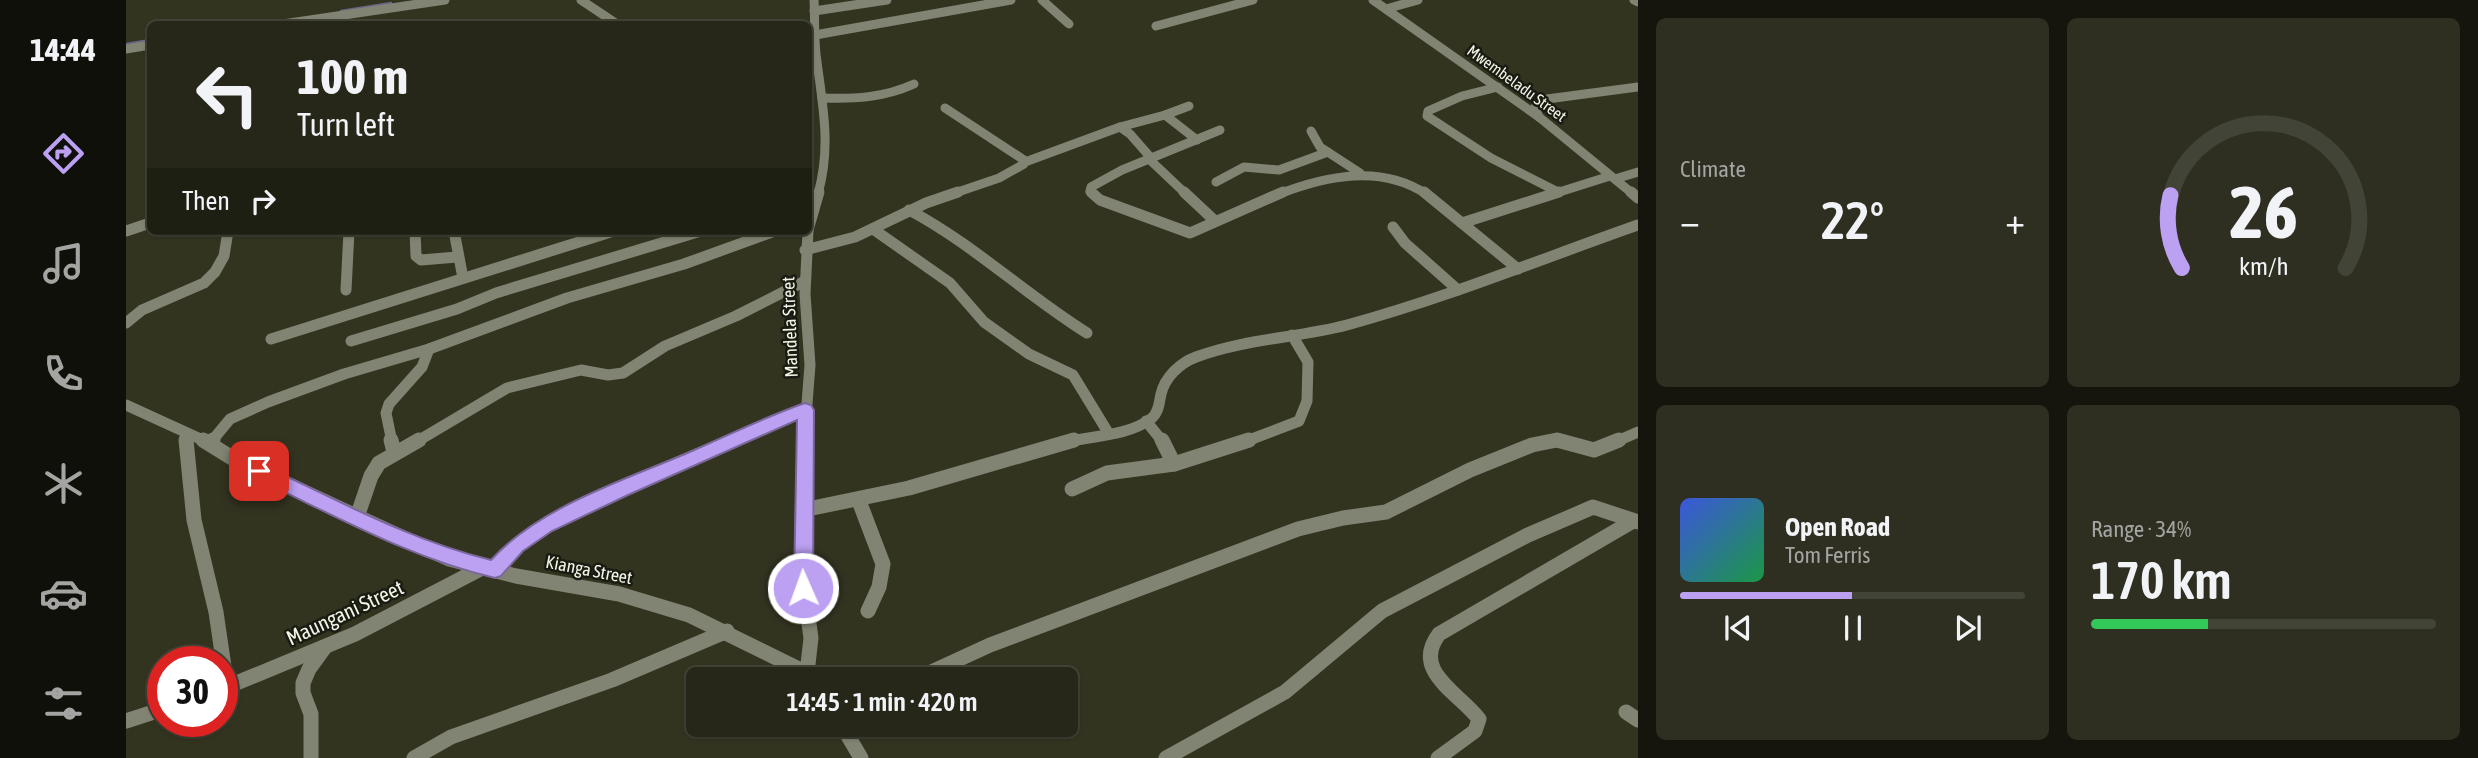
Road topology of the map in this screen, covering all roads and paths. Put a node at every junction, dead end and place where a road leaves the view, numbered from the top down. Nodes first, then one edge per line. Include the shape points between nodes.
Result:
1 (445, 0) edge
2 (581, 0) edge
3 (814, 0) edge
4 (887, 0) edge
5 (958, 0) edge
6 (1012, 0) edge
7 (1042, 0) edge
8 (1253, 0) edge
9 (1373, 0) edge
10 (1418, 0) edge
11 (966, 8) junction
12 (1387, 9) junction
13 (814, 11) junction
14 (332, 20) edge
15 (612, 21) edge
16 (1069, 24) dead end
17 (1156, 26) dead end
18 (813, 39) edge
19 (147, 46) edge
20 (126, 49) edge
21 (914, 84) dead end
22 (1498, 87) junction
23 (1638, 87) edge
24 (822, 98) junction
25 (1188, 106) dead end
26 (945, 108) dead end
27 (1165, 115) junction
28 (1539, 117) junction
29 (1120, 127) junction
30 (1220, 130) dead end
31 (1311, 131) dead end
32 (1197, 140) junction
33 (1328, 152) junction
34 (1150, 158) junction
35 (1025, 162) junction
36 (1638, 172) edge
37 (1360, 173) junction
38 (1612, 178) junction
39 (1216, 182) dead end
40 (1558, 192) junction
41 (1638, 198) edge
42 (909, 210) junction
43 (812, 213) edge
44 (1215, 221) junction
45 (1462, 223) junction
46 (147, 224) edge
47 (1638, 225) edge
48 (1393, 227) dead end
49 (873, 229) junction
50 (126, 231) edge
51 (228, 235) edge
52 (349, 235) edge
53 (415, 235) edge
54 (454, 235) edge
55 (601, 235) edge
56 (688, 235) edge
57 (764, 235) edge
58 (806, 235) edge
59 (805, 250) junction
60 (457, 257) junction
61 (1518, 269) junction
62 (463, 278) junction
63 (805, 281) junction
64 (346, 290) dead end
65 (1458, 290) junction
66 (126, 323) edge
67 (1087, 333) dead end
68 (1293, 335) junction
69 (271, 339) dead end
70 (351, 341) dead end
71 (429, 349) junction
72 (126, 405) edge
73 (805, 410) junction
74 (1146, 421) junction
75 (1638, 432) edge
76 (186, 433) junction
77 (1109, 434) junction
78 (210, 443) junction
79 (394, 452) junction
80 (1174, 464) junction
81 (1072, 489) dead end
82 (859, 501) junction
83 (803, 510) junction
84 (357, 517) junction
85 (1636, 522) edge
86 (488, 569) junction
87 (867, 611) dead end
88 (727, 631) junction
89 (220, 646) edge
90 (325, 647) junction
91 (793, 667) edge
92 (809, 667) edge
93 (942, 667) edge
94 (238, 683) edge
95 (147, 714) edge
96 (126, 721) edge
97 (848, 737) edge
98 (311, 758) edge
99 (414, 758) edge
100 (860, 758) edge
101 (1166, 758) edge
102 (1438, 758) edge

1 - 14 street
2 - 15 street
3 - 13 street, Mandela Street
4 - 13 street
5 - 11 street
6 - 11 street
7 - 16 street
8 - 17 street
9 - 12 street, Mwembeladu Street
10 - 12 street
11 - 18 street
12 - 22 street, Mwembeladu Street
13 - 18 street, Mandela Street
18 - 24 street, Mandela Street
19 - 20 street
21 - 24 street via 874,99
22 - 28 street, Mwembeladu Street
22 - 40 street via 1439,105 1427,116 1491,158
23 - 28 street via 1547,99 1535,107
24 - 43 street, Mandela Street via 826,148
25 - 27 street
26 - 35 street
27 - 29 street
27 - 32 street
28 - 38 street, Mwembeladu Street
29 - 34 street
29 - 35 street
30 - 32 street
31 - 33 street
32 - 34 street
33 - 37 street
33 - 39 street via 1279,170 1244,167
34 - 44 street
34 - 44 street via 1090,191 1100,200 1184,232
35 - 42 street via 999,178
36 - 38 street
37 - 44 street via 1292,191
37 - 45 street via 1410,183
38 - 40 street
38 - 41 street, Mwembeladu Street
40 - 45 street
42 - 49 street
42 - 67 street via 946,230
45 - 61 street
46 - 50 street
47 - 61 street
48 - 65 street
49 - 59 street
49 - 77 street via 950,283 984,322 1029,354 1073,375
51 - 66 street via 225,256 202,286 144,308
52 - 64 street
53 - 60 street via 416,256 421,261
54 - 60 street
55 - 62 street
56 - 70 street
57 - 71 street via 567,298
58 - 59 street, Mandela Street
59 - 63 street, Mandela Street
60 - 62 street
61 - 65 street
62 - 69 street
63 - 73 street, Mandela Street via 810,366
63 - 79 street via 665,346 623,373 582,370 507,388
65 - 68 street via 1342,326
68 - 74 street via 1190,359 1163,387 1161,404
68 - 80 street via 1308,362 1307,401 1299,421
71 - 78 street via 344,374 240,413
71 - 79 street via 422,366 389,404 386,413
72 - 76 street, Kianga Street
73 - 83 street, Mandela Street
73 - 86 street via 545,526
74 - 77 street
74 - 80 street via 1167,446
75 - 93 street via 1594,450 1557,440 1532,445 1386,512 1298,529
76 - 78 street, Kianga Street
76 - 89 street via 194,520
77 - 82 street via 1057,443
78 - 84 street, Kianga Street via 237,461
79 - 84 street via 371,476
80 - 81 street via 1107,473
82 - 83 street
82 - 87 street via 883,564 879,587
83 - 92 street, Mandela Street via 801,566 811,638
84 - 86 street, Kianga Street via 413,544
85 - 101 street via 1594,507 1528,535 1382,611 1285,692
85 - 102 street via 1430,641 1428,657 1437,676 1479,719 1475,731
86 - 88 street, Kianga Street via 619,594
86 - 90 street, Maungani Street
88 - 91 street, Kianga Street
88 - 99 street via 612,680 451,737
90 - 94 street, Maungani Street
90 - 98 street via 303,684 311,713
95 - 96 street
97 - 100 street

